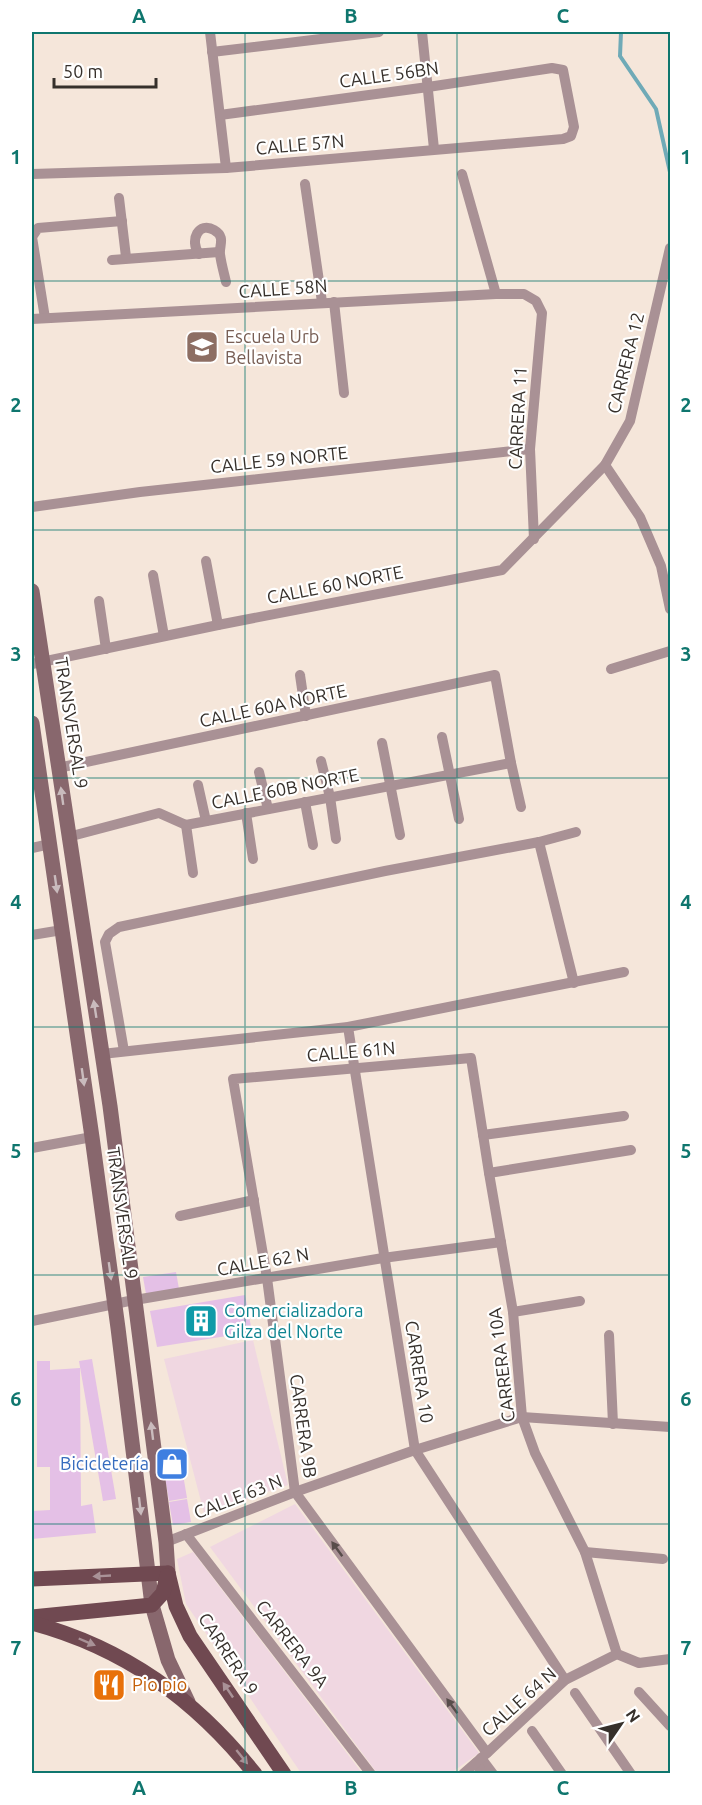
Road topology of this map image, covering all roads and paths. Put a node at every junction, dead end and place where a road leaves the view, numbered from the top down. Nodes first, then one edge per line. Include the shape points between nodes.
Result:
1 (210, 32) edge
2 (379, 32) edge
3 (422, 32) edge
4 (212, 52) junction
5 (428, 87) junction
6 (220, 115) junction
7 (571, 136) joint
8 (434, 149) junction
9 (226, 168) junction
10 (32, 174) edge
11 (462, 174) dead end
12 (305, 183) dead end
13 (119, 198) dead end
14 (122, 221) junction
15 (670, 248) edge
16 (219, 252) junction
17 (199, 254) junction
18 (126, 257) junction
19 (112, 260) dead end
20 (226, 282) dead end
21 (496, 294) junction
22 (536, 301) joint
23 (322, 302) junction
24 (334, 302) junction
25 (45, 318) junction
26 (32, 319) edge
27 (344, 393) dead end
28 (530, 449) junction
29 (605, 465) junction
30 (32, 507) edge
31 (534, 538) junction
32 (206, 561) dead end
33 (666, 565) edge
34 (153, 575) dead end
35 (32, 591) edge
36 (99, 601) dead end
37 (670, 609) edge
38 (218, 625) junction
39 (164, 636) junction
40 (105, 649) junction
41 (670, 651) edge
42 (37, 663) edge
43 (611, 669) dead end
44 (300, 675) dead end
45 (306, 716) junction
46 (32, 723) edge
47 (442, 737) dead end
48 (381, 743) dead end
49 (321, 761) dead end
50 (511, 763) junction
51 (58, 768) junction
52 (259, 772) dead end
53 (450, 774) junction
54 (198, 785) dead end
55 (390, 786) junction
56 (330, 797) junction
57 (304, 802) junction
58 (521, 807) dead end
59 (268, 809) junction
60 (246, 813) junction
61 (459, 819) dead end
62 (206, 821) junction
63 (186, 825) junction
64 (576, 832) dead end
65 (400, 835) dead end
66 (68, 837) junction
67 (336, 839) dead end
68 (539, 842) junction
69 (50, 844) junction
70 (313, 845) dead end
71 (32, 848) edge
72 (253, 859) dead end
73 (193, 873) dead end
74 (62, 930) junction
75 (32, 935) edge
76 (624, 972) dead end
77 (573, 983) junction
78 (348, 1027) junction
79 (124, 1051) junction
80 (102, 1054) junction
81 (471, 1058) joint
82 (354, 1069) junction
83 (233, 1079) joint
84 (624, 1116) dead end
85 (483, 1135) junction
86 (92, 1137) junction
87 (32, 1148) edge
88 (631, 1150) dead end
89 (489, 1173) junction
90 (254, 1200) junction
91 (180, 1216) dead end
92 (501, 1242) junction
93 (383, 1258) junction
94 (267, 1278) junction
95 (135, 1300) junction
96 (580, 1301) dead end
97 (114, 1304) junction
98 (513, 1312) junction
99 (32, 1321) edge
100 (609, 1335) dead end
101 (522, 1417) junction
102 (613, 1424) junction
103 (670, 1427) edge
104 (415, 1450) junction
105 (295, 1492) junction
106 (186, 1534) junction
107 (166, 1542) junction
108 (585, 1552) junction
109 (663, 1559) dead end
110 (168, 1573) junction
111 (147, 1574) junction
112 (32, 1579) edge
113 (152, 1605) junction
114 (32, 1617) edge
115 (32, 1623) edge
116 (617, 1654) junction
117 (670, 1659) edge
118 (565, 1680) junction
119 (639, 1692) dead end
120 (575, 1693) dead end
121 (188, 1702) junction
122 (670, 1726) edge
123 (532, 1731) dead end
124 (481, 1758) junction
125 (255, 1773) edge
126 (284, 1773) edge
127 (371, 1773) edge
128 (463, 1773) edge
129 (483, 1773) edge
130 (493, 1773) edge
131 (562, 1773) edge
132 (631, 1773) edge

1 - 4 street
2 - 4 street
3 - 5 street
4 - 6 street
5 - 6 street, CALLE 56BN
5 - 7 street, CALLE 56BN via 552,68 563,70 574,127
5 - 8 street
6 - 9 street
7 - 8 street, CALLE 57N
8 - 9 street, CALLE 57N
9 - 10 street, CALLE 57N
11 - 21 street
12 - 23 street
13 - 14 street
14 - 18 street
14 - 25 street via 35,231 32,237
15 - 29 street, CARRERA 12 via 630,422
16 - 17 street
16 - 17 street via 221,237 210,228 196,233 195,248
16 - 20 street
17 - 18 street
18 - 19 street
21 - 22 street, CALLE 58N via 524,294
21 - 24 street, CALLE 58N
22 - 28 street, CARRERA 11 via 542,313
23 - 24 street, CALLE 58N
23 - 25 street, CALLE 58N
24 - 27 street
25 - 26 street, CALLE 58N
28 - 30 street, CALLE 59 NORTE
28 - 31 street, CARRERA 11
29 - 31 street, CALLE 60 NORTE
29 - 33 street
31 - 38 street, CALLE 60 NORTE via 502,570
32 - 38 street
33 - 37 street
34 - 39 street
35 - 42 main road, TRANSVERSAL 9
36 - 40 street
38 - 39 street, CALLE 60 NORTE
39 - 40 street, CALLE 60 NORTE
40 - 42 street, CALLE 60 NORTE
41 - 43 street
42 - 51 main road, TRANSVERSAL 9
44 - 45 street
45 - 50 street, CALLE 60A NORTE via 495,675
45 - 51 street, CALLE 60A NORTE
46 - 69 main road, TRANSVERSAL 9
47 - 53 street
48 - 55 street
49 - 56 street
50 - 53 street, CALLE 60B NORTE
50 - 58 street
66 -> 51 main road, TRANSVERSAL 9
52 - 59 street
53 - 55 street, CALLE 60B NORTE
53 - 61 street
54 - 62 street
55 - 56 street, CALLE 60B NORTE
55 - 65 street
56 - 57 street, CALLE 60B NORTE
56 - 67 street
57 - 59 street, CALLE 60B NORTE
57 - 70 street
59 - 60 street, CALLE 60B NORTE
60 - 62 street, CALLE 60B NORTE
60 - 72 street
62 - 63 street, CALLE 60B NORTE
63 - 66 street via 159,813
63 - 73 street
64 - 68 street
80 -> 66 main road, TRANSVERSAL 9
68 - 77 street
68 - 79 street via 118,927 105,942
69 - 71 street
69 -> 74 main road, TRANSVERSAL 9
74 - 75 street
74 -> 86 main road, TRANSVERSAL 9
76 - 77 street
77 - 78 street
78 - 79 street
78 - 82 street, CARRERA 10
79 - 80 street
80 - 95 main road, TRANSVERSAL 9
81 - 82 street, CALLE 61N
81 - 85 street, CARRERA 10A
82 - 83 street, CALLE 61N
82 - 93 street, CARRERA 10
83 - 90 street, CARRERA 9B
84 - 85 street
85 - 89 street, CARRERA 10A
86 - 87 street
86 -> 97 main road, TRANSVERSAL 9
88 - 89 street
89 - 92 street, CARRERA 10A
90 - 91 street
90 - 94 street, CARRERA 9B
92 - 93 street, CALLE 62 N
92 - 98 street, CARRERA 10A
93 - 94 street, CALLE 62 N
93 - 104 street, CARRERA 10
94 - 95 street, CALLE 62 N
94 - 105 street, CARRERA 9B
95 - 97 street, CALLE 62 N
107 -> 95 main road, TRANSVERSAL 9
96 - 98 street
97 - 99 street, CALLE 62 N
97 -> 111 main road, TRANSVERSAL 9
98 - 101 street, CARRERA 10A
100 - 102 street
101 - 102 street, CALLE 63 N
101 - 104 street, CALLE 63 N
101 - 108 street, CARRERA 10A via 535,1453
102 - 103 street, CALLE 63 N
104 - 105 street, CALLE 63 N
104 - 118 street, CARRERA 10
105 - 106 street, CALLE 63 N
124 -> 105 street, CARRERA 9B
106 - 107 street, CALLE 63 N
106 - 127 street, CARRERA 9A
107 - 110 main road, TRANSVERSAL 9
108 - 109 street
108 - 116 street, CARRERA 10A
110 - 111 main road
110 - 113 main road via 163,1593
126 -> 110 main road, CARRERA 9 via 190,1636 176,1606
111 -> 112 main road
111 - 113 main road, TRANSVERSAL 9
113 - 114 main road
113 - 121 main road, TRANSVERSAL 9 via 168,1660
115 -> 121 main road via 105,1650
116 - 117 street via 639,1663
116 - 118 street, CALLE 64 N
118 - 124 street, CALLE 64 N
119 - 122 street
120 - 132 street
121 -> 125 main road
123 - 131 street
124 - 128 street, CALLE 64 N
124 - 129 street
124 - 130 street

